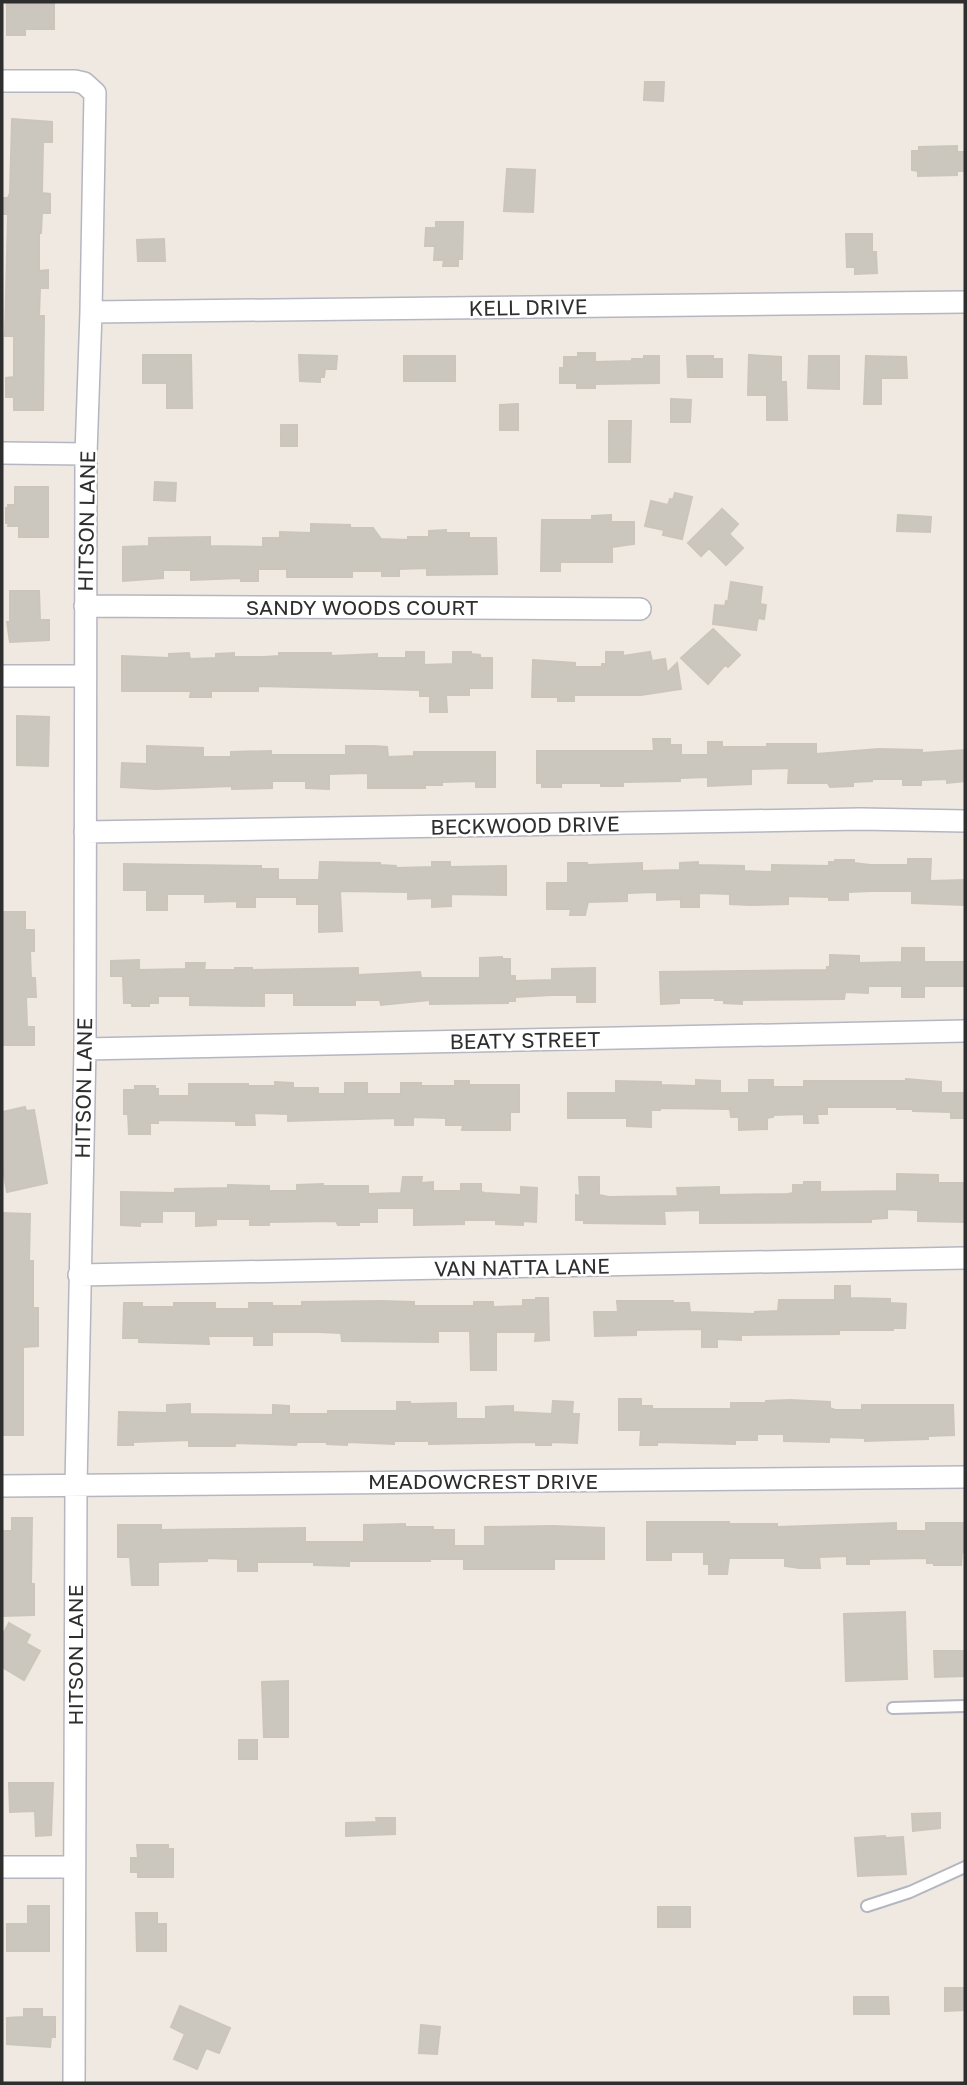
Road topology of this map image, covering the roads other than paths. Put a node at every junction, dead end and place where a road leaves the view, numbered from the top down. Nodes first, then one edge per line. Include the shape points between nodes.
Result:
1 (2, 81) edge
2 (965, 302) edge
3 (91, 312) junction
4 (2, 453) edge
5 (86, 454) junction
6 (85, 606) junction
7 (640, 609) dead end
8 (2, 676) edge
9 (85, 676) junction
10 (965, 821) edge
11 (85, 832) junction
12 (965, 1031) edge
13 (85, 1049) junction
14 (965, 1258) edge
15 (79, 1275) junction
16 (965, 1478) edge
17 (76, 1485) junction
18 (2, 1486) edge
19 (965, 1706) edge
20 (892, 1708) dead end
21 (2, 1867) edge
22 (74, 1867) junction
23 (965, 1867) edge
24 (867, 1906) dead end
25 (74, 2083) edge

1 - 3 street, HITSON LANE via 75,81 95,93
2 - 3 street, KELL DRIVE
3 - 5 street, HITSON LANE
4 - 5 street
5 - 6 street, HITSON LANE
6 - 7 street, SANDY WOODS COURT
6 - 9 street, HITSON LANE
8 - 9 street
9 - 11 street, HITSON LANE
10 - 11 street, BECKWOOD DRIVE
11 - 13 street, HITSON LANE
12 - 13 street, BEATY STREET
13 - 15 street, HITSON LANE
14 - 15 street, VAN NATTA LANE
15 - 17 street, HITSON LANE
16 - 17 street, MEADOWCREST DRIVE
17 - 18 street, MEADOWCREST DRIVE
17 - 22 street, HITSON LANE
19 - 20 lane
21 - 22 street
22 - 25 street, HITSON LANE
23 - 24 lane

